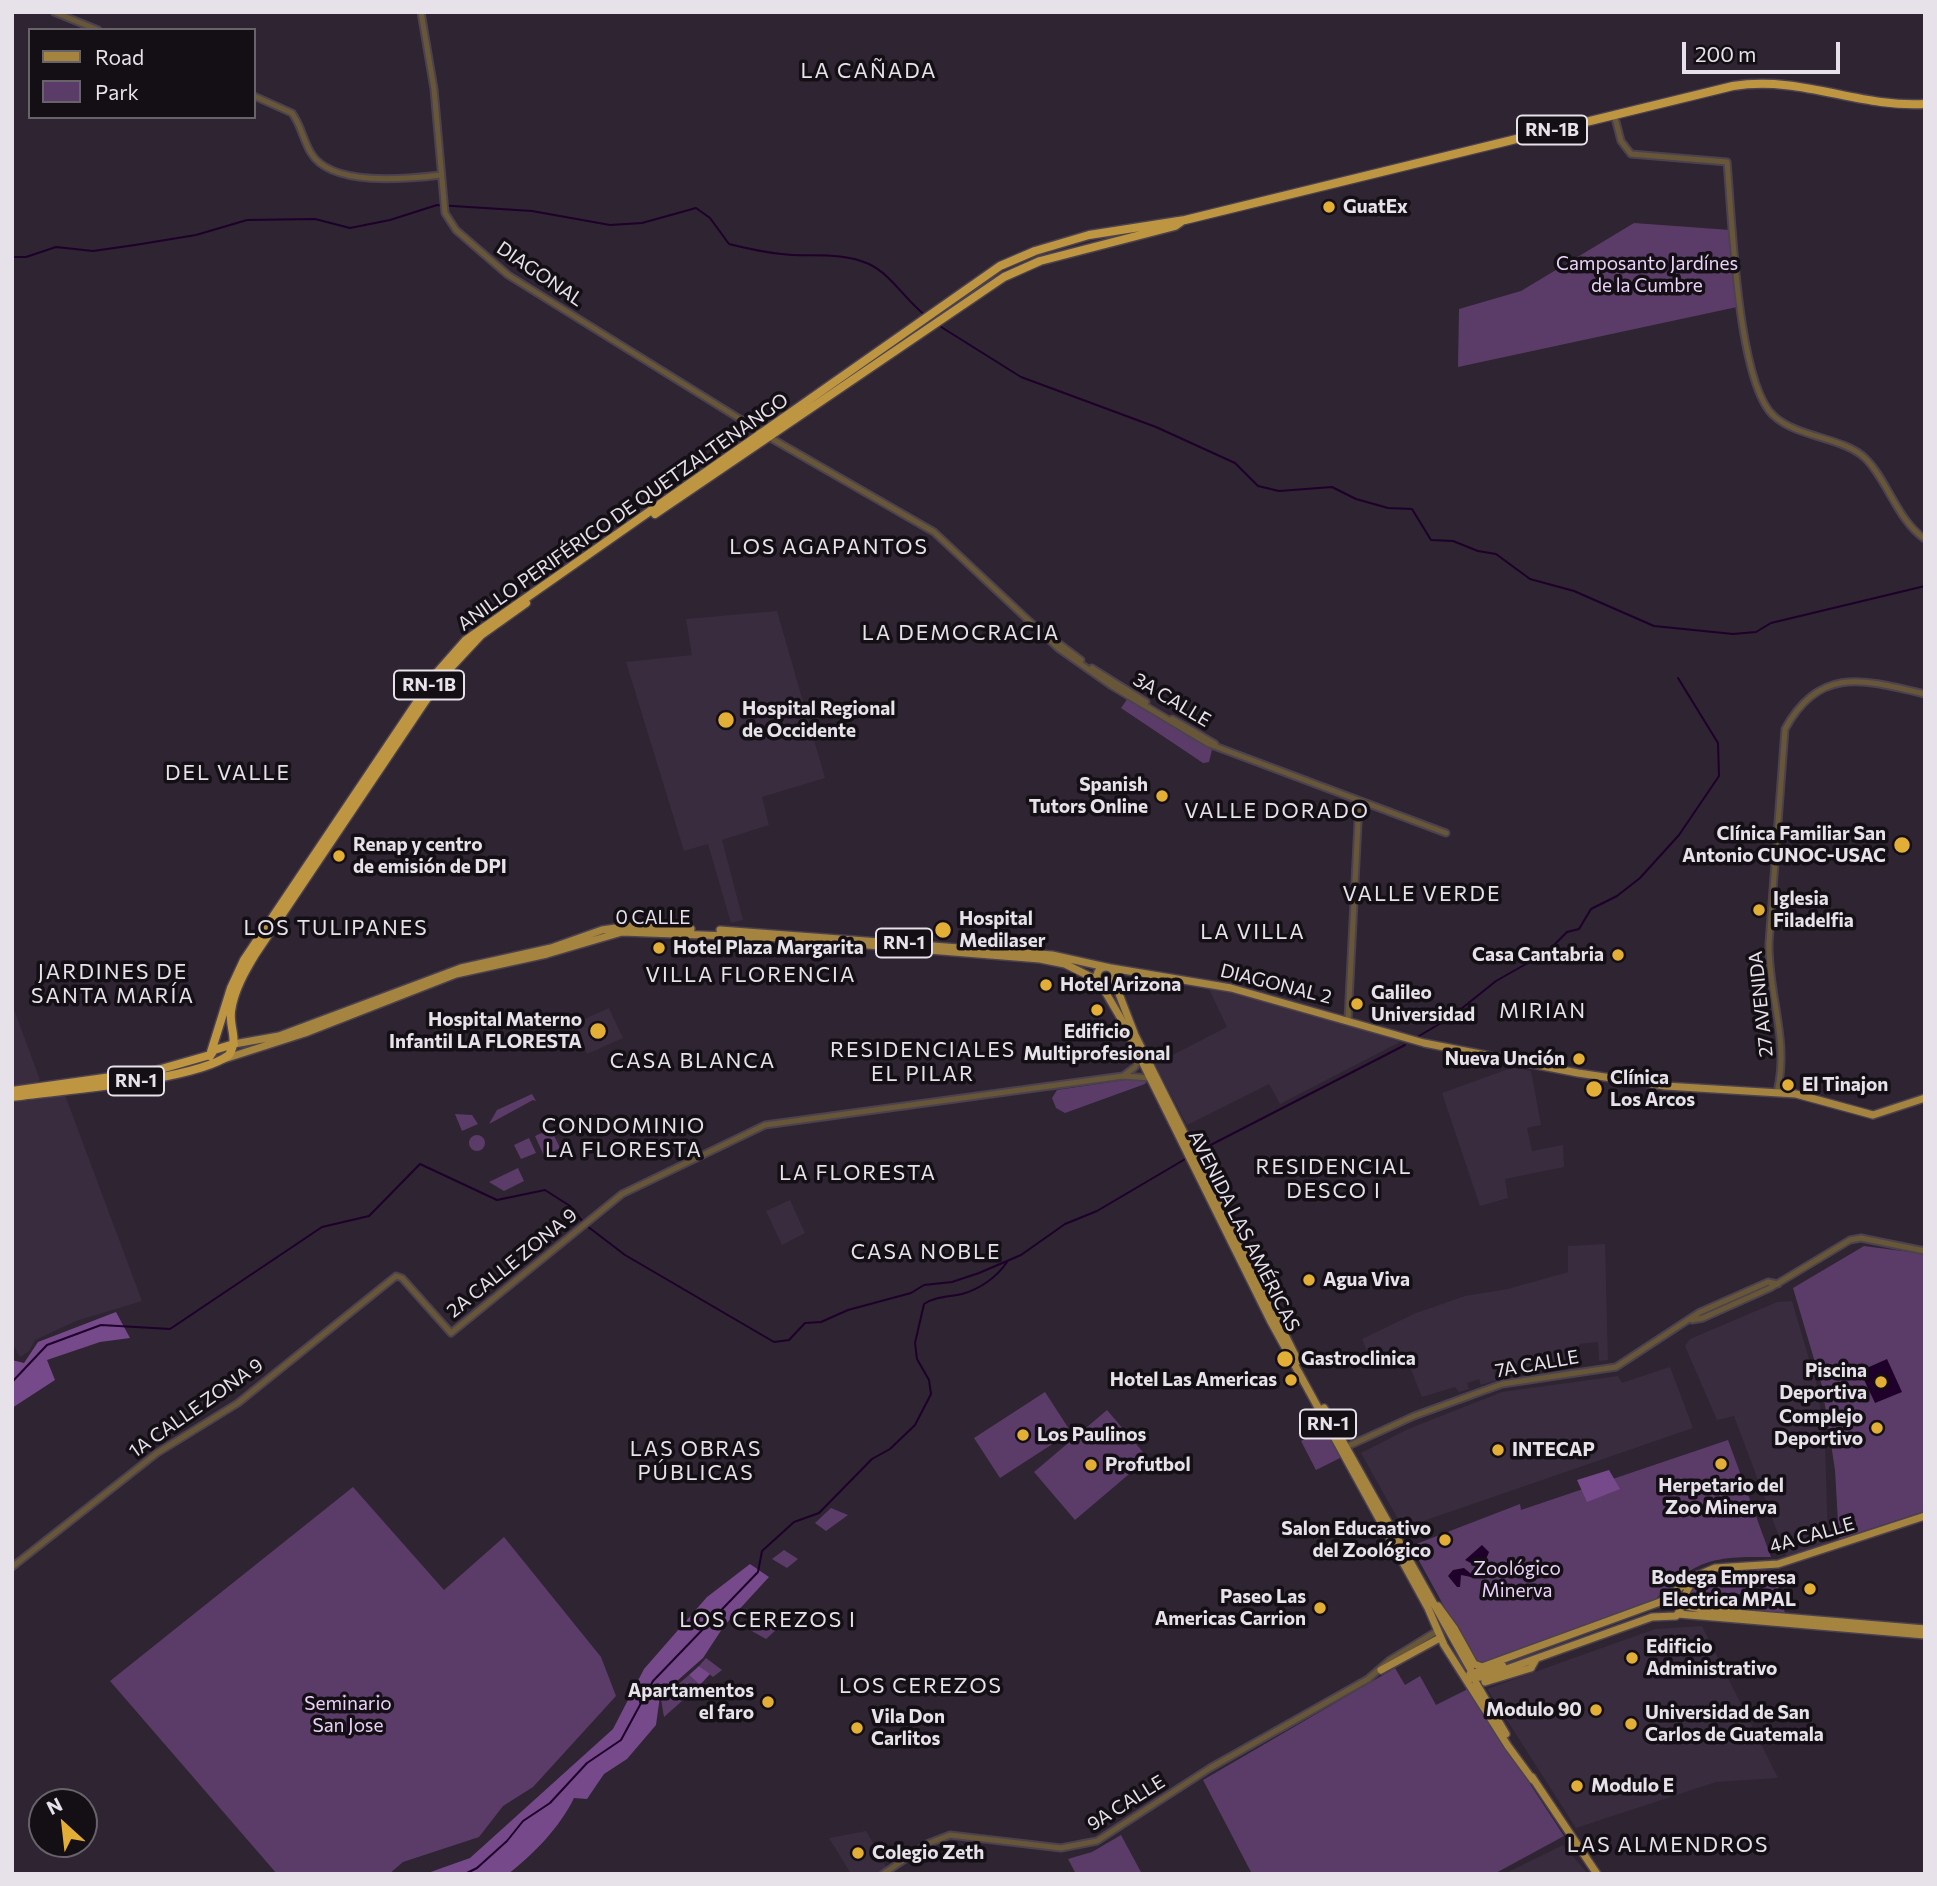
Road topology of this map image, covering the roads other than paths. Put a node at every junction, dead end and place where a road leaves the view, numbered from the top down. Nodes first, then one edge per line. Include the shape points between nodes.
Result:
1 (54, 12) edge
2 (421, 12) edge
3 (93, 28) edge
4 (256, 97) edge
5 (1925, 104) edge
6 (1614, 114) junction
7 (441, 176) junction
8 (767, 435) junction
9 (1925, 539) edge
10 (1925, 694) edge
11 (1359, 803) junction
12 (1446, 833) dead end
13 (1108, 967) junction
14 (1141, 971) junction
15 (1114, 979) junction
16 (1099, 982) junction
17 (1348, 1020) junction
18 (234, 1044) junction
19 (214, 1057) junction
20 (1140, 1057) junction
21 (1123, 1076) junction
22 (1150, 1078) junction
23 (12, 1091) edge
24 (1777, 1092) junction
25 (12, 1097) edge
26 (1925, 1098) edge
27 (1187, 1149) junction
28 (1194, 1163) junction
29 (1925, 1251) edge
30 (397, 1276) joint
31 (1346, 1447) junction
32 (1925, 1518) edge
33 (12, 1567) edge
34 (1428, 1595) junction
35 (1671, 1595) junction
36 (1660, 1602) junction
37 (1681, 1604) junction
38 (1678, 1614) junction
39 (1664, 1615) junction
40 (1925, 1629) edge
41 (1925, 1635) edge
42 (1440, 1637) junction
43 (1524, 1654) junction
44 (1381, 1670) joint
45 (1472, 1672) dead end
46 (1368, 1679) junction
47 (1467, 1679) junction
48 (1486, 1679) junction
49 (1476, 1683) dead end
50 (1501, 1726) junction
51 (1533, 1780) junction
52 (883, 1874) edge
53 (1597, 1874) edge

1 - 3 street
2 - 7 street, DIAGONAL via 434,89
4 - 7 street via 292,113 311,153 331,170 398,180
5 - 6 highway, ANILLO PERIFÉRICO DE QUETZALTENANGO / RN-1B via 1796,84 1758,83
6 - 8 highway, ANILLO PERIFÉRICO DE QUETZALTENANGO / RN-1B via 1182,221 1101,233 1025,254 994,270 932,320
6 - 9 street via 1624,149 1634,156 1727,162 1744,326 1760,398 1781,421 1865,457 1913,529
7 - 8 street, DIAGONAL via 445,213 461,235 508,275
8 - 11 street, 3A CALLE via 934,532 1058,648 1112,686 1198,738
8 - 18 highway, ANILLO PERIFÉRICO DE QUETZALTENANGO / RN-1B via 514,611 455,661 256,953 232,1003
8 - 19 highway, ANILLO PERIFÉRICO DE QUETZALTENANGO / RN-1B via 486,624 452,655 244,960 213,1043
10 - 24 street, 27 AVENIDA via 1840,681 1799,708 1783,735 1769,963 1783,1062
11 - 12 street, 3A CALLE
11 - 17 street
13 - 14 main road, DIAGONAL 2
13 - 15 main road, AVENIDA LAS AMÉRICAS
13 - 16 main road via 1097,973
13 - 18 main road, 0 CALLE / RN-1 via 1052,955 796,934 620,927 461,968 279,1036
14 - 15 main road, DIAGONAL 2 via 1123,972
14 - 17 main road, DIAGONAL 2 via 1231,988
15 - 16 main road, DIAGONAL 2 via 1107,985
15 - 27 main road, AVENIDA LAS AMÉRICAS
16 - 19 main road, 0 CALLE / RN-1 via 1074,968 1040,959 803,940 622,932 456,974 305,1033
16 - 20 main road, AVENIDA LAS AMÉRICAS
17 - 24 main road, DIAGONAL 2 via 1424,1044 1578,1073 1665,1086
18 - 19 highway
18 - 19 highway, RN-1
19 - 23 highway, RN-1 via 154,1072
19 - 25 highway, RN-1 via 149,1079
20 - 21 street
20 - 22 main road, AVENIDA LAS AMÉRICAS
21 - 22 street, 2A CALLE ZONA 9
21 - 30 street, 2A CALLE ZONA 9 via 765,1125 628,1190 452,1333
22 - 27 main road, AVENIDA LAS AMÉRICAS
24 - 26 main road, DIAGONAL 2 via 1873,1115
27 - 28 main road, AVENIDA LAS AMÉRICAS
28 - 31 main road, AVENIDA LAS AMÉRICAS
28 - 42 main road, AVENIDA LAS AMÉRICAS / RN-1 via 1270,1320
29 - 31 street, 7A CALLE via 1861,1238 1850,1240 1778,1284 1768,1282 1688,1321 1616,1367 1502,1384
30 - 33 street, 1A CALLE ZONA 9 via 238,1403 157,1453
31 - 34 main road, AVENIDA LAS AMÉRICAS
32 - 35 main road, 4A CALLE via 1777,1564 1715,1568
32 - 37 main road, 4A CALLE via 1778,1568 1716,1571 1695,1581
34 - 43 main road via 1474,1664 1482,1667
34 - 45 main road, AVENIDA LAS AMÉRICAS
35 - 36 main road
35 - 37 main road
36 - 39 main road
36 - 43 main road
37 - 38 main road
37 - 40 main road via 1711,1611
38 - 39 main road
38 - 41 main road
39 - 48 main road
42 - 43 main road via 1471,1674 1509,1664
42 - 44 main road
42 - 46 street, 9A CALLE
42 - 47 main road, AVENIDA LAS AMÉRICAS / RN-1
44 - 46 street, 9A CALLE
46 - 52 street, 9A CALLE via 1210,1768 1097,1841 1061,1848 948,1835
47 - 48 main road
47 - 51 main road, AVENIDA LAS AMÉRICAS
48 - 50 main road via 1485,1692 1502,1719
49 - 50 main road, AVENIDA LAS AMÉRICAS
50 - 51 main road, AVENIDA LAS AMÉRICAS
51 - 53 main road, AVENIDA LAS AMÉRICAS

